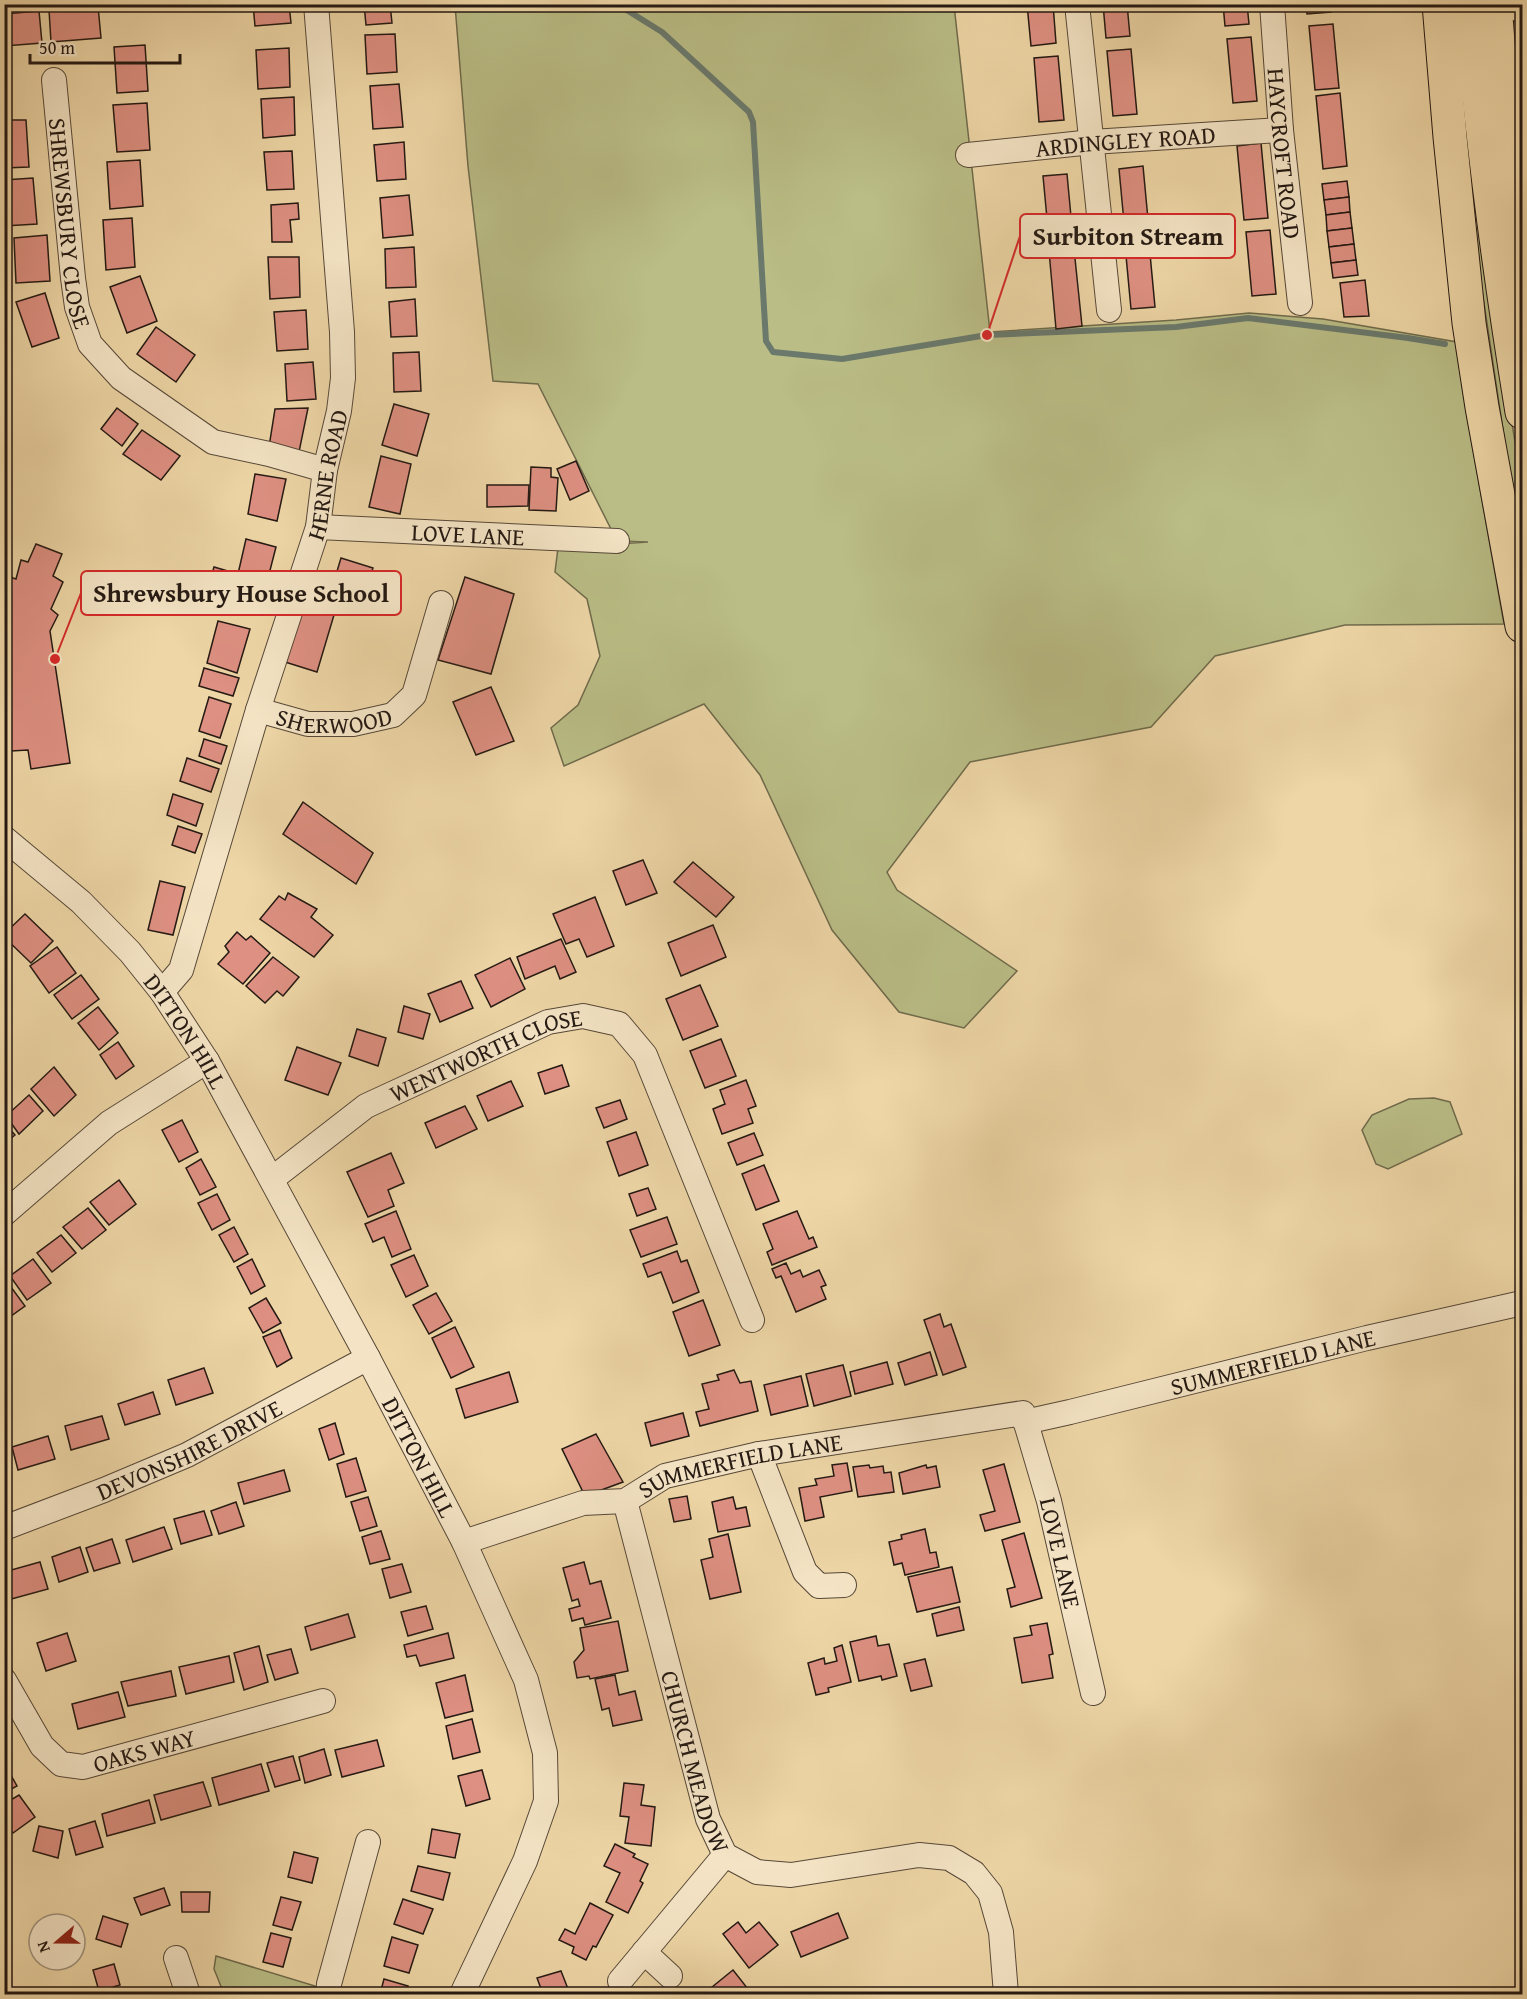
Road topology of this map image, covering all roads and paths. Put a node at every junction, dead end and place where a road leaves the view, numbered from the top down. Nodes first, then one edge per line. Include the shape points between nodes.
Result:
1 (316, 4) edge
2 (1077, 4) edge
3 (1272, 4) edge
4 (1439, 4) edge
5 (1471, 4) edge
6 (1495, 4) edge
7 (54, 80) dead end
8 (1281, 130) junction
9 (1092, 142) junction
10 (968, 155) dead end
11 (1522, 243) edge
12 (1300, 303) dead end
13 (1109, 310) dead end
14 (1522, 412) edge
15 (325, 470) junction
16 (318, 528) junction
17 (617, 541) dead end
18 (441, 603) dead end
19 (1522, 626) edge
20 (258, 710) junction
21 (4, 838) edge
22 (162, 992) junction
23 (207, 1061) junction
24 (272, 1179) junction
25 (4, 1214) edge
26 (1522, 1303) edge
27 (752, 1320) dead end
28 (368, 1358) junction
29 (1024, 1418) junction
30 (759, 1454) junction
31 (625, 1501) junction
32 (4, 1528) edge
33 (464, 1542) junction
34 (844, 1585) dead end
35 (4, 1680) edge
36 (1093, 1693) dead end
37 (323, 1701) dead end
38 (368, 1842) dead end
39 (725, 1855) junction
40 (644, 1952) junction
41 (176, 1958) dead end
42 (670, 1976) dead end
43 (620, 1981) dead end
44 (188, 1995) edge
45 (328, 1995) edge
46 (462, 1995) edge
47 (1006, 1995) edge

1 - 15 street, HERNE ROAD via 343,378
2 - 9 street
3 - 8 street, HAYCROFT ROAD
4 - 19 highway via 1469,323
5 - 14 highway via 1501,283
6 - 11 highway
7 - 15 street, SHREWSBURY CLOSE via 73,278 77,307 90,344 121,378 213,442
8 - 9 street, ARDINGLEY ROAD
8 - 12 street, HAYCROFT ROAD
9 - 10 street, ARDINGLEY ROAD
9 - 13 street
15 - 16 street, HERNE ROAD
16 - 17 street, LOVE LANE
16 - 20 street, HERNE ROAD
18 - 20 street, SHERWOOD via 414,695 393,715 353,724 308,724
20 - 22 street, HERNE ROAD via 181,970
21 - 22 street, DITTON HILL via 81,902
22 - 23 street, DITTON HILL
23 - 24 street, DITTON HILL
23 - 25 street via 109,1123
24 - 27 street, WENTWORTH CLOSE via 366,1106 548,1022 583,1016 619,1024 645,1055
24 - 28 street, DITTON HILL
26 - 29 street, SUMMERFIELD LANE via 1070,1412
28 - 32 street, DEVONSHIRE DRIVE via 187,1455
28 - 33 street, DITTON HILL
29 - 30 street, SUMMERFIELD LANE
29 - 36 street, LOVE LANE via 1048,1501
30 - 31 street, SUMMERFIELD LANE via 665,1476
30 - 34 street via 805,1572 819,1586
31 - 33 street, SUMMERFIELD LANE via 583,1503
31 - 39 street, CHURCH MEADOW via 708,1819
33 - 46 street, DITTON HILL via 526,1680 545,1753 546,1801 525,1861
35 - 37 street, OAKS WAY via 42,1746 61,1764 83,1767
38 - 45 street
39 - 40 street
39 - 47 street, CHURCH MEADOW via 757,1872 791,1875 919,1855 949,1858 974,1873 990,1893 1001,1932
40 - 42 street
40 - 43 street
41 - 44 street

